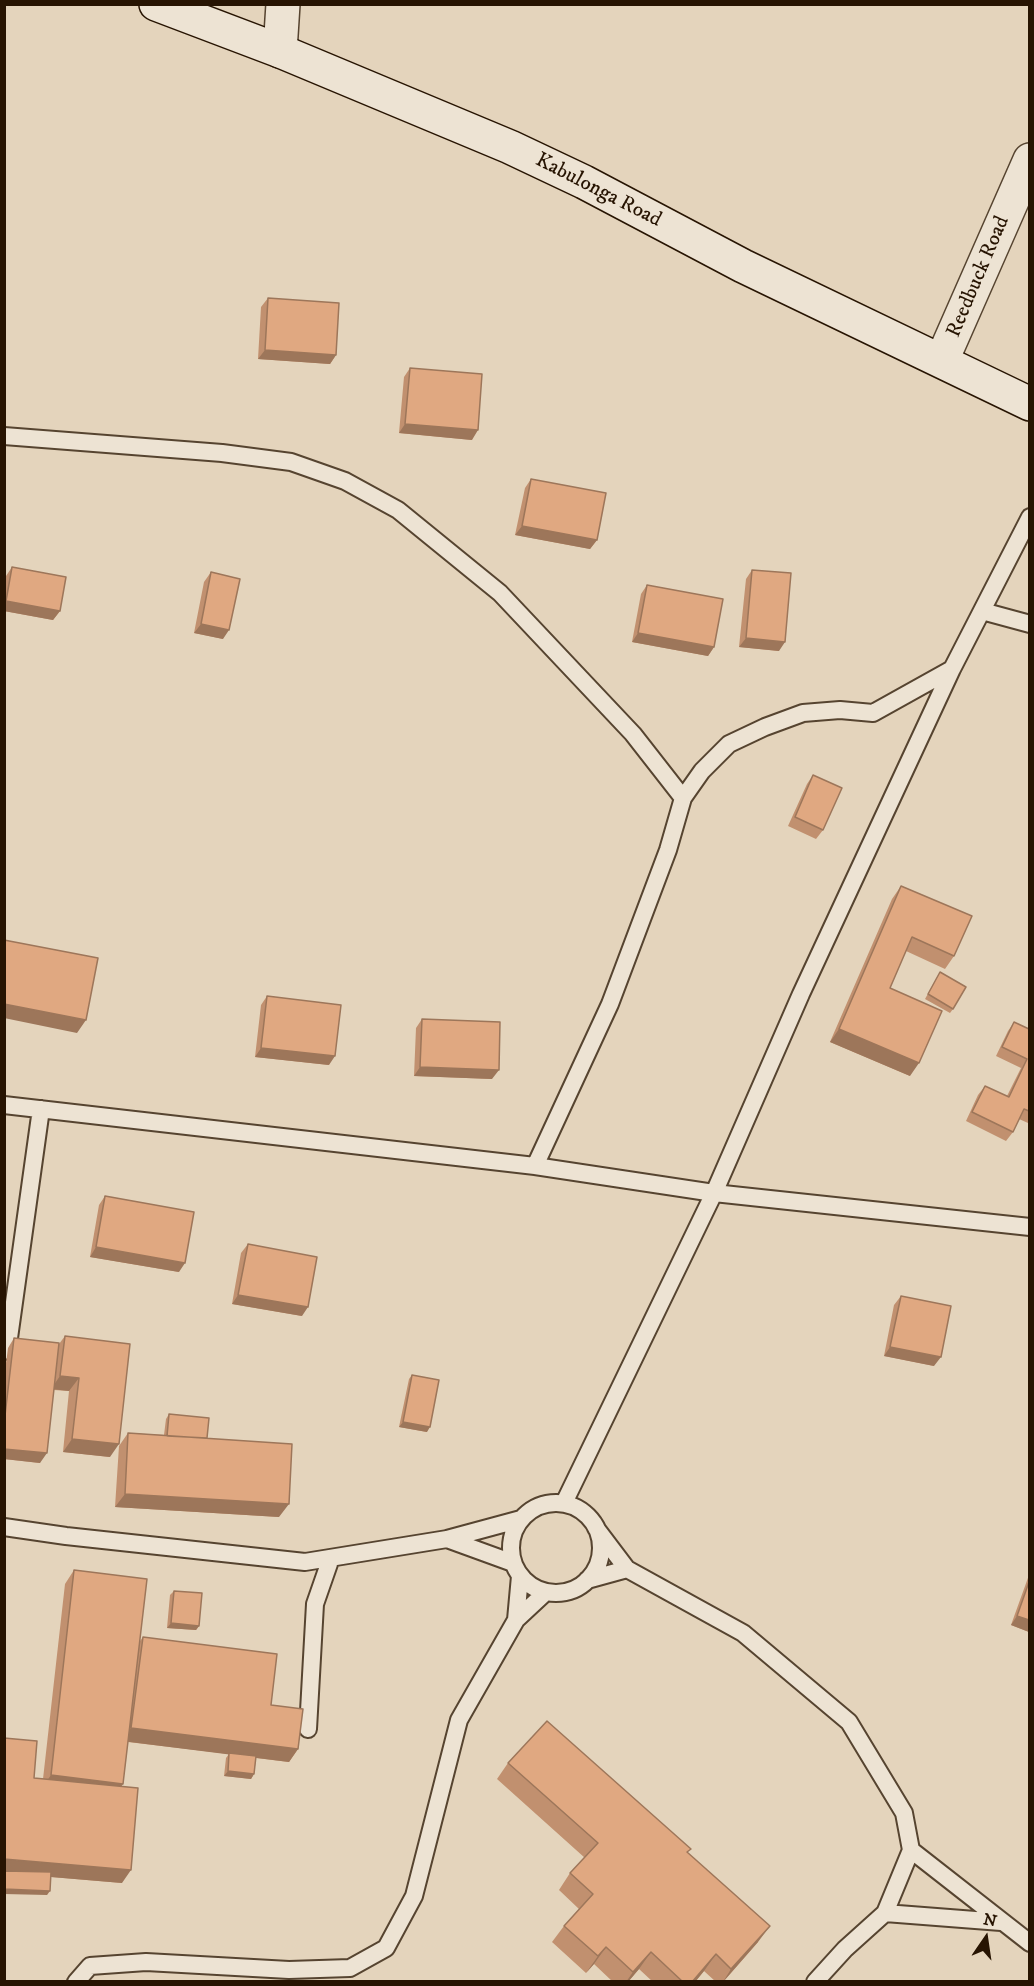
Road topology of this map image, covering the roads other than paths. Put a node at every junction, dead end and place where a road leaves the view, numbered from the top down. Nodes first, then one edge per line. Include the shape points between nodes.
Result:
1 (156, 4) edge
2 (283, 4) edge
3 (280, 51) junction
4 (1029, 160) edge
5 (942, 360) junction
6 (1029, 404) edge
7 (4, 436) edge
8 (1029, 517) edge
9 (982, 611) junction
10 (1029, 624) edge
11 (952, 669) junction
12 (683, 798) junction
13 (4, 1105) edge
14 (41, 1109) junction
15 (535, 1166) junction
16 (714, 1193) junction
17 (1029, 1227) edge
18 (4, 1351) edge
19 (564, 1503) junction
20 (521, 1520) junction
21 (4, 1527) edge
22 (596, 1528) junction
23 (447, 1539) junction
24 (331, 1558) junction
25 (627, 1569) junction
26 (517, 1570) junction
27 (587, 1580) junction
28 (545, 1593) junction
29 (516, 1620) junction
30 (308, 1729) dead end
31 (911, 1850) junction
32 (885, 1913) junction
33 (1002, 1922) junction
34 (1029, 1943) edge
35 (76, 1982) edge
36 (815, 1982) edge

1 - 3 main road, Kabulonga Road
2 - 3 main road
3 - 5 main road, Kabulonga Road via 510,147 743,266
4 - 5 main road, Reedbuck Road
5 - 6 main road, Kabulonga Road
7 - 12 lane via 291,462 345,481 398,510 500,593 633,734
8 - 9 lane
9 - 10 lane
9 - 11 lane
11 - 12 lane via 873,713 803,713 729,744 702,771
11 - 16 lane via 801,994
12 - 15 lane via 668,850 610,1004
13 - 14 lane
14 - 15 lane
14 - 18 lane
15 - 16 lane
16 - 17 lane
16 - 19 lane
19 - 20 lane via 548,1503
19 - 22 lane via 588,1516
20 - 23 lane
20 - 26 lane via 511,1547
21 - 24 lane via 305,1562
22 - 25 lane
22 - 27 lane via 600,1556
23 - 24 lane
23 - 26 lane
24 - 30 lane via 315,1604
25 - 27 lane
25 - 31 lane via 743,1633 849,1722 904,1813
26 - 28 lane via 531,1587
26 - 29 lane
27 - 28 lane via 575,1590
28 - 29 lane
29 - 35 lane via 459,1720 414,1896 386,1947 350,1968 290,1970 146,1962 90,1966
31 - 32 lane
31 - 33 lane
32 - 33 lane
32 - 36 lane
33 - 34 lane

